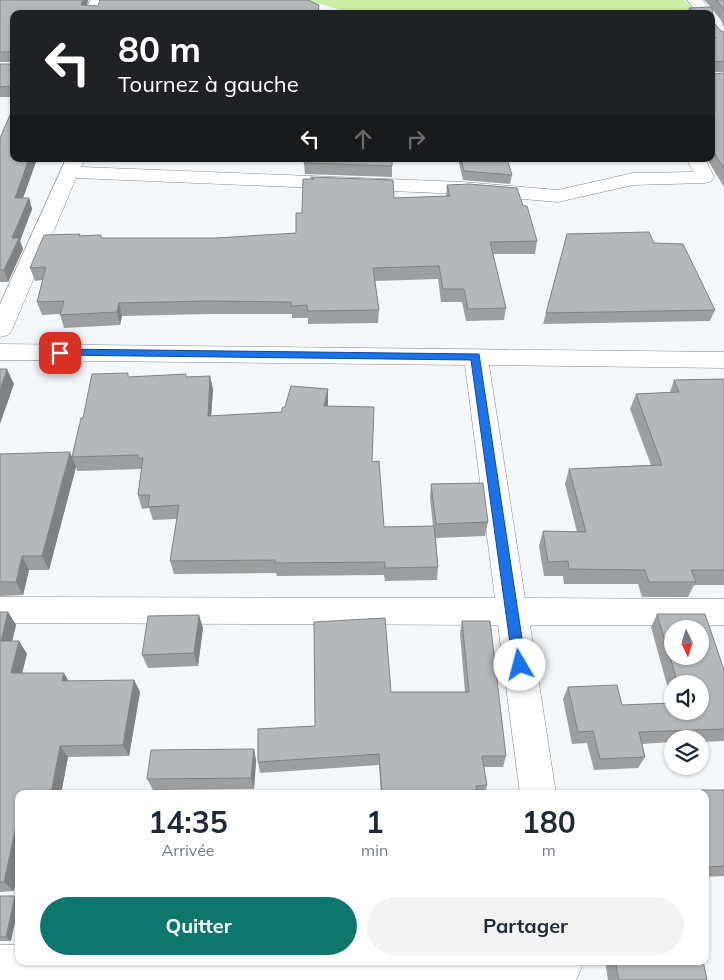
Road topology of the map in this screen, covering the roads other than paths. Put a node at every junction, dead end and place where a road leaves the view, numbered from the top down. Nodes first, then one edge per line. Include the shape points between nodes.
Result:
1 (698, 162) edge
2 (72, 165) edge
3 (0, 330) edge
4 (0, 352) edge
5 (476, 357) junction
6 (724, 360) edge
7 (0, 610) edge
8 (512, 610) junction
9 (724, 612) edge
10 (537, 790) edge
11 (0, 965) edge
12 (563, 969) edge

1 - 2 street via 705,177 633,179 558,196
2 - 3 street
4 - 5 street
5 - 6 street
5 - 8 street
7 - 8 street
8 - 9 street
8 - 10 street
11 - 12 street

